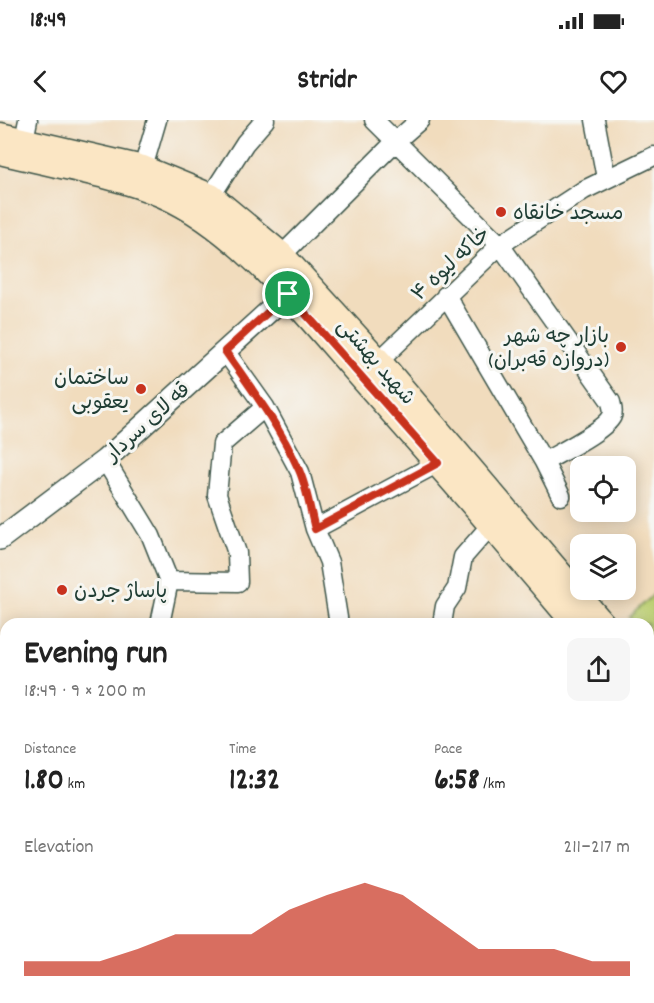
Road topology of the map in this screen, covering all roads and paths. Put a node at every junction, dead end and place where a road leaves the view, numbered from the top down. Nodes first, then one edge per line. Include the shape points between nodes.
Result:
1 (157, 120) edge
2 (265, 120) edge
3 (374, 120) edge
4 (420, 120) edge
5 (595, 120) edge
6 (26, 130) edge
7 (0, 135) edge
8 (396, 141) junction
9 (0, 152) edge
10 (654, 156) edge
11 (143, 168) junction
12 (606, 178) junction
13 (211, 196) junction
14 (500, 245) junction
15 (282, 255) junction
16 (288, 294) junction
17 (446, 295) junction
18 (225, 351) junction
19 (380, 361) junction
20 (265, 407) junction
21 (105, 460) junction
22 (544, 462) junction
23 (438, 463) junction
24 (561, 496) dead end
25 (491, 525) junction
26 (315, 529) junction
27 (0, 539) edge
28 (169, 581) junction
29 (161, 618) edge
30 (338, 618) edge
31 (443, 618) edge
32 (570, 618) edge
33 (598, 618) edge

1 - 11 street
2 - 13 street via 245,142
3 - 8 street
4 - 8 street
5 - 12 street
6 - 7 main road, شهید بهشتی
6 - 11 main road, شهید بهشتی
8 - 14 street
8 - 15 street
9 - 16 main road, شهید بهشتی via 163,195 219,228
10 - 12 street, خاکه لیوه ۴
11 - 13 main road, شهید بهشتی
12 - 14 street, خاکه لیوه ۴
13 - 15 main road, شهید بهشتی
14 - 17 street, خاکه لیوه ۴
14 - 22 street via 613,409 612,417 603,427
15 - 19 main road, شهید بهشتی
16 - 18 street, قه لای سردار
16 - 23 main road, شهید بهشتی
17 - 19 street, خاکه لیوه ۴
17 - 22 street
18 - 20 street
18 - 21 street, قه لای سردار
19 - 33 main road, شهید بهشتی
20 - 26 street via 300,472
20 - 28 street via 222,444 217,495 237,553 238,582
21 - 27 street, قه لای سردار
21 - 28 street via 151,536
22 - 24 street
23 - 25 main road, شهید بهشتی
23 - 26 street
25 - 31 street via 463,557 457,588 445,606
25 - 32 main road, شهید بهشتی
26 - 30 street via 329,562
28 - 29 street

